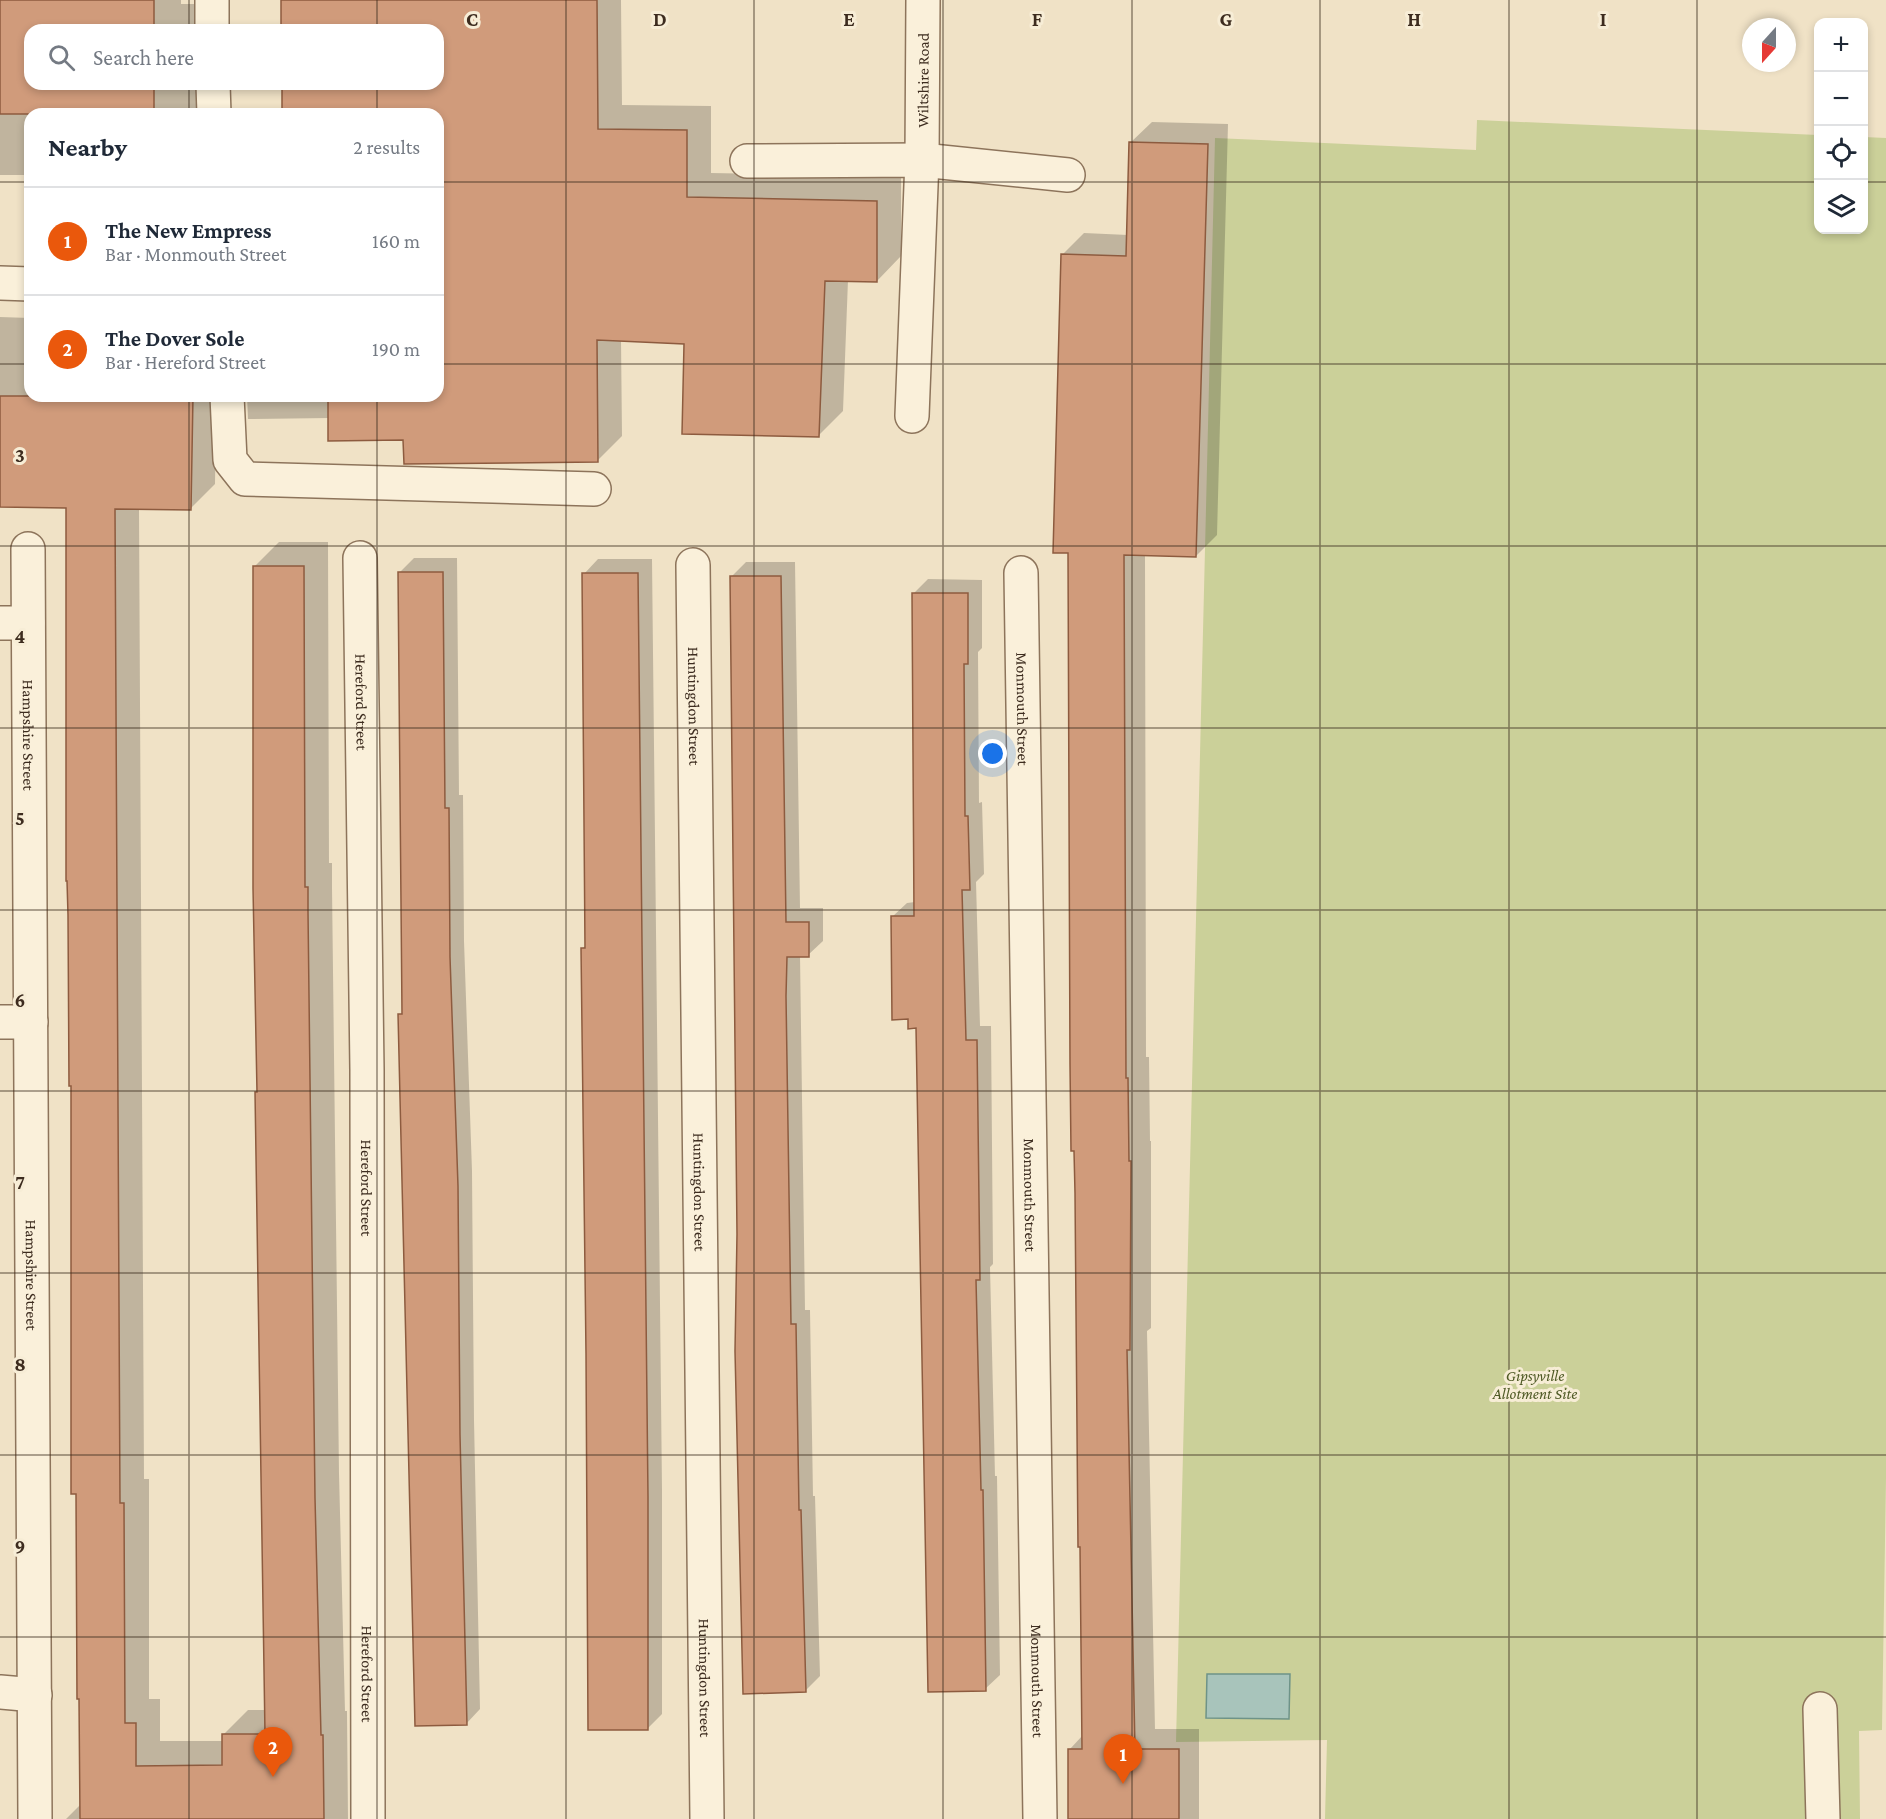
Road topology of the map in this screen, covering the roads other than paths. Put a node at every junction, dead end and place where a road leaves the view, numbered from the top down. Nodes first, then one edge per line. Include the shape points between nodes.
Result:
1 (212, 0) edge
2 (923, 0) edge
3 (212, 24) edge
4 (213, 90) edge
5 (214, 108) edge
6 (922, 160) junction
7 (747, 161) dead end
8 (1068, 175) dead end
9 (0, 283) edge
10 (24, 284) edge
11 (227, 402) edge
12 (912, 416) dead end
13 (594, 489) dead end
14 (28, 549) dead end
15 (360, 558) dead end
16 (693, 565) dead end
17 (1021, 573) dead end
18 (14, 623) edge
19 (16, 1022) edge
20 (0, 1692) edge
21 (34, 1695) junction
22 (1821, 1709) dead end
23 (35, 1819) edge
24 (368, 1819) edge
25 (707, 1819) edge
26 (1040, 1819) edge
27 (1823, 1819) edge

1 - 3 street
2 - 6 street, Wiltshire Road
4 - 5 street
6 - 7 street
6 - 8 street
6 - 12 street, Wiltshire Road
9 - 10 street
11 - 13 street via 230,460 245,479
14 - 18 street, Hampshire Street
15 - 24 street, Hereford Street via 367,1082
16 - 25 street, Huntingdon Street
17 - 26 street, Monmouth Street
18 - 19 street, Hampshire Street
19 - 21 street, Hampshire Street
20 - 21 street
21 - 23 street, Hampshire Street
22 - 27 street

